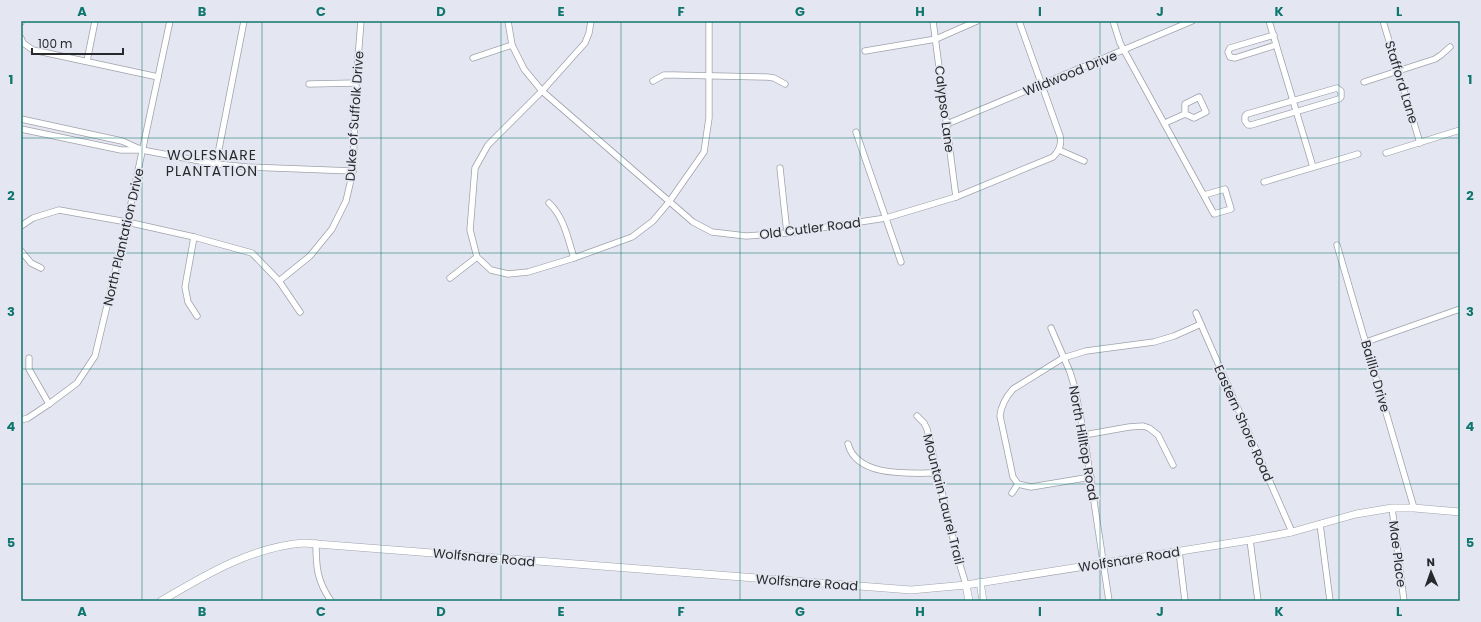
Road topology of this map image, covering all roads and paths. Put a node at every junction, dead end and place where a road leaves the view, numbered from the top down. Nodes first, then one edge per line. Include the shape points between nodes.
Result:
1 (95, 21) edge
2 (170, 21) edge
3 (244, 21) edge
4 (361, 21) edge
5 (508, 21) edge
6 (591, 21) edge
7 (709, 21) edge
8 (933, 21) edge
9 (977, 21) edge
10 (1019, 21) edge
11 (1113, 21) edge
12 (1192, 21) edge
13 (1269, 21) edge
14 (1384, 21) edge
15 (1274, 36) junction
16 (21, 38) edge
17 (936, 39) junction
18 (512, 45) junction
19 (1276, 45) junction
20 (1450, 46) dead end
21 (1124, 50) junction
22 (865, 51) dead end
23 (472, 58) dead end
24 (86, 61) junction
25 (1399, 71) junction
26 (709, 75) junction
27 (158, 77) junction
28 (653, 81) dead end
29 (1364, 82) dead end
30 (356, 83) junction
31 (309, 84) dead end
32 (784, 84) dead end
33 (1041, 84) junction
34 (542, 91) junction
35 (1293, 100) junction
36 (1297, 111) junction
37 (1184, 114) dead end
38 (21, 119) edge
39 (1165, 123) junction
40 (947, 124) junction
41 (21, 129) edge
42 (1460, 130) edge
43 (856, 132) dead end
44 (1420, 143) junction
45 (142, 150) junction
46 (1059, 150) junction
47 (1386, 153) dead end
48 (1358, 154) dead end
49 (1084, 161) dead end
50 (216, 164) junction
51 (1313, 167) junction
52 (780, 168) dead end
53 (353, 171) junction
54 (1264, 182) dead end
55 (1204, 195) junction
56 (956, 197) junction
57 (669, 202) junction
58 (549, 204) dead end
59 (886, 218) junction
60 (127, 222) junction
61 (21, 226) edge
62 (787, 233) junction
63 (194, 237) junction
64 (1337, 244) dead end
65 (21, 251) edge
66 (477, 257) junction
67 (574, 258) junction
68 (901, 262) dead end
69 (41, 268) dead end
70 (450, 278) dead end
71 (279, 281) junction
72 (1460, 309) edge
73 (300, 312) dead end
74 (1196, 313) dead end
75 (197, 316) dead end
76 (1201, 324) junction
77 (1051, 328) dead end
78 (1366, 342) junction
79 (29, 358) dead end
80 (1063, 358) junction
81 (49, 404) junction
82 (917, 416) dead end
83 (21, 420) edge
84 (1084, 435) junction
85 (848, 444) dead end
86 (1173, 465) dead end
87 (938, 473) junction
88 (1091, 477) junction
89 (1018, 484) junction
90 (1012, 492) dead end
91 (1392, 508) junction
92 (1414, 508) junction
93 (1460, 512) edge
94 (1320, 524) junction
95 (1292, 532) junction
96 (1250, 540) junction
97 (316, 543) junction
98 (1179, 551) junction
99 (1104, 562) junction
100 (980, 582) junction
101 (966, 585) junction
102 (161, 601) edge
103 (331, 601) edge
104 (969, 601) edge
105 (982, 601) edge
106 (1109, 601) edge
107 (1185, 601) edge
108 (1258, 601) edge
109 (1330, 601) edge
110 (1404, 601) edge

1 - 24 street
2 - 27 street, North Plantation Drive
3 - 50 street
4 - 30 street, Duke of Suffolk Drive
5 - 18 street, Old Cutler Road
6 - 34 street via 585,43
7 - 26 street
8 - 17 street, Calypso Lane
9 - 17 street
10 - 33 street
11 - 21 street
12 - 21 street, Wildwood Drive
13 - 15 street
14 - 25 street, Stafford Lane
15 - 19 street
15 - 19 street via 1230,48 1228,55 1235,58
16 - 24 street via 23,44 33,50
17 - 22 street
17 - 40 street, Calypso Lane
18 - 23 street
18 - 34 street, Old Cutler Road via 524,69
19 - 35 street
20 - 25 street via 1435,59
21 - 33 street, Wildwood Drive
21 - 39 street
24 - 27 street
25 - 29 street
25 - 44 street, Stafford Lane
26 - 28 street via 664,76
26 - 32 street via 767,77
26 - 57 street via 709,118 704,152
27 - 45 street, North Plantation Drive
30 - 31 street
30 - 53 street, Duke of Suffolk Drive
33 - 40 street, Wildwood Drive
33 - 46 street via 1060,136
34 - 57 street, Old Cutler Road
34 - 66 street via 488,145 475,168 470,230
35 - 36 street
35 - 36 street via 1337,88 1341,91 1339,99
35 - 36 street via 1247,114 1245,121 1251,125
36 - 51 street
37 - 39 street
38 - 45 street via 122,141
39 - 55 street
40 - 56 street, Calypso Lane
41 - 45 street via 121,150
42 - 44 street
43 - 59 street
44 - 47 street
45 - 50 street
45 - 60 street, North Plantation Drive
46 - 49 street
46 - 56 street, Old Cutler Road via 1053,157
48 - 51 street
50 - 53 street
51 - 54 street
52 - 62 street
53 - 71 street, Duke of Suffolk Drive via 346,201 332,229 310,256
55 - 55 street via 1214,214 1231,209 1225,189
56 - 59 street, Old Cutler Road
57 - 62 street, Old Cutler Road via 693,222 712,232 746,236
57 - 67 street via 653,221 632,237
58 - 67 street via 562,219
59 - 62 street, Old Cutler Road
59 - 68 street
60 - 61 street via 59,210 33,218
60 - 63 street
60 - 81 street, North Plantation Drive via 95,356 76,383
63 - 71 street via 252,253
63 - 75 street via 185,287 188,302
64 - 78 street, Baillio Drive
65 - 69 street via 31,263
66 - 67 street via 491,270 508,274 528,272
66 - 70 street
71 - 73 street
72 - 78 street
74 - 76 street, Eastern Shore Road
76 - 80 street via 1154,342 1086,351
76 - 95 street, Eastern Shore Road
77 - 80 street, North Hilltop Road
78 - 92 street, Baillio Drive
79 - 81 street via 29,369
80 - 84 street, North Hilltop Road via 1074,385
80 - 89 street via 1013,389 1001,408 1000,416 1007,454 1013,477
81 - 83 street, North Plantation Drive
82 - 87 street, Mountain Laurel Trail via 927,429
84 - 86 street via 1143,426 1149,428 1158,435
84 - 88 street, North Hilltop Road
85 - 87 street via 856,459 878,470
87 - 101 street, Mountain Laurel Trail
88 - 89 street via 1031,487
88 - 99 street, North Hilltop Road
89 - 90 street
91 - 92 street, Wolfsnare Road
91 - 94 street, Wolfsnare Road
91 - 110 street, Mae Place
92 - 93 street, Wolfsnare Road
94 - 95 street, Wolfsnare Road
94 - 109 street
95 - 96 street, Wolfsnare Road
96 - 98 street, Wolfsnare Road
96 - 108 street
97 - 101 street, Wolfsnare Road via 911,590
97 - 102 street, Wolfsnare Road via 292,544 261,551 231,562
97 - 103 street via 317,571
98 - 99 street, Wolfsnare Road
98 - 107 street
99 - 100 street, Wolfsnare Road
99 - 106 street, North Hilltop Road
100 - 101 street, Wolfsnare Road
100 - 105 street
101 - 104 street

